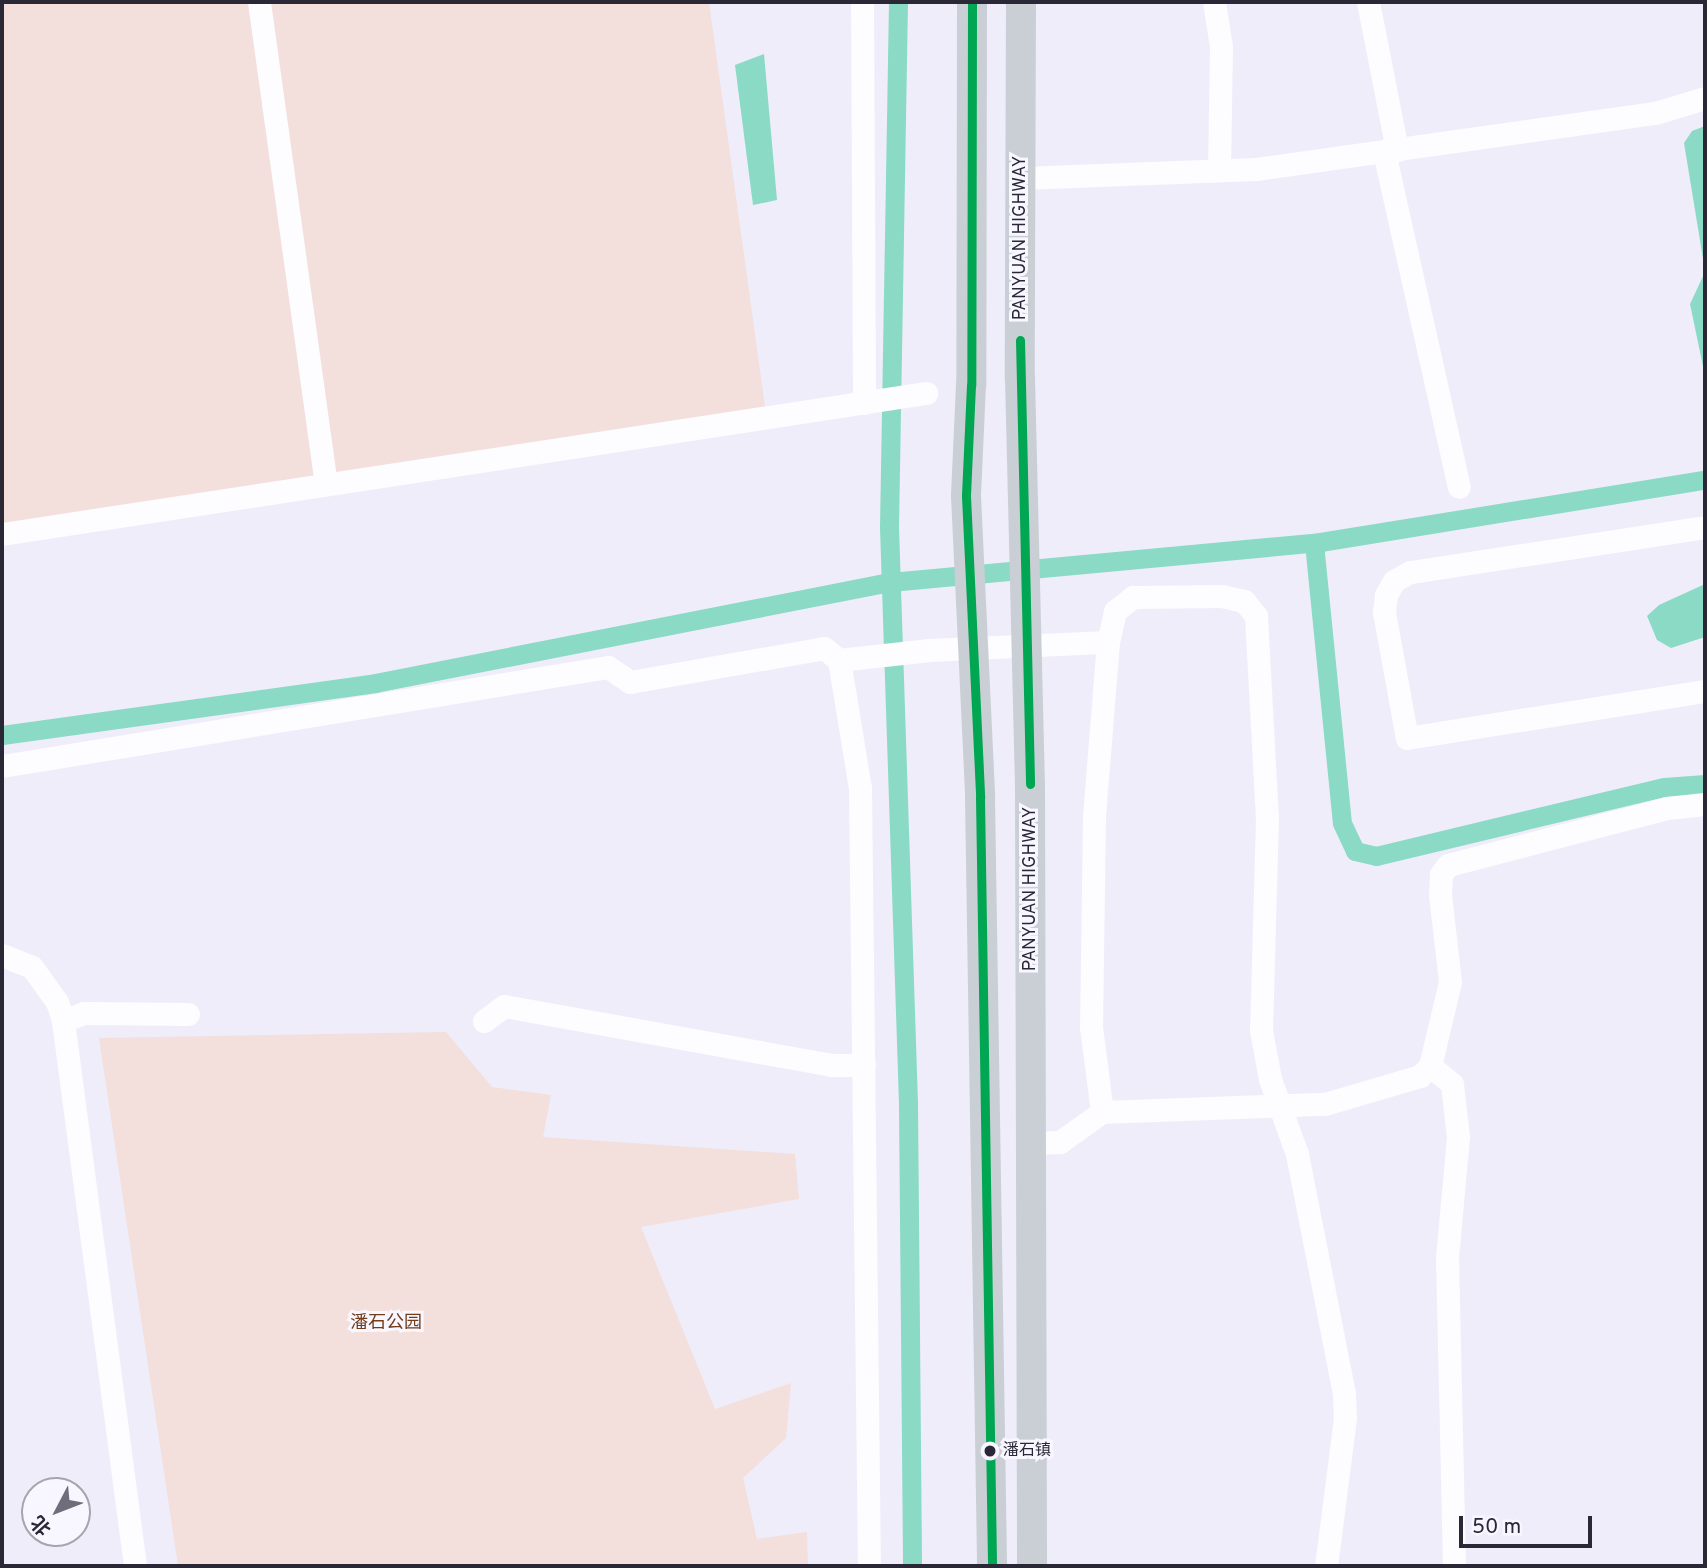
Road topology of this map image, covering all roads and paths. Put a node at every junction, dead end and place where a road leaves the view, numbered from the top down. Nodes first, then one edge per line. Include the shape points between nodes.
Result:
1 (259, 2) edge
2 (862, 2) edge
3 (972, 2) edge
4 (1021, 2) edge
5 (1214, 2) edge
6 (1368, 2) edge
7 (1705, 98) edge
8 (1391, 151) junction
9 (1219, 169) junction
10 (1021, 178) junction
11 (926, 393) dead end
12 (868, 402) junction
13 (326, 483) junction
14 (1459, 487) dead end
15 (1705, 527) edge
16 (2, 534) edge
17 (1108, 642) junction
18 (846, 659) junction
19 (1705, 691) edge
20 (2, 766) edge
21 (1705, 804) edge
22 (2, 956) edge
23 (188, 1014) dead end
24 (63, 1021) junction
25 (484, 1021) dead end
26 (864, 1065) junction
27 (1430, 1066) junction
28 (1279, 1107) junction
29 (1102, 1112) junction
30 (986, 1140) junction
31 (1032, 1143) junction
32 (135, 1566) edge
33 (869, 1566) edge
34 (992, 1566) edge
35 (1032, 1566) edge
36 (1326, 1566) edge
37 (1454, 1566) edge

1 - 13 street
2 - 12 street
3 - 30 main road via 971,385 966,496 980,798
4 - 10 main road, PANYUAN HIGHWAY
5 - 9 street via 1221,46
6 - 8 street
7 - 8 street via 1654,113
8 - 9 street
8 - 14 street
9 - 10 street
10 - 31 main road, PANYUAN HIGHWAY
11 - 12 street
12 - 13 street
13 - 16 street
15 - 19 street via 1410,572 1394,581 1385,595 1384,612 1408,737
17 - 18 street via 929,650
17 - 28 street via 1115,611 1133,597 1222,596 1244,601 1256,616 1267,817 1261,1030
17 - 29 street via 1094,816 1091,1027
18 - 20 street via 824,648 630,682 608,667
18 - 26 street via 860,788
21 - 27 street via 1667,808 1448,865 1441,874 1440,894 1450,982
22 - 24 street via 32,967 57,1002
23 - 24 street via 84,1013
24 - 32 street
25 - 26 street via 505,1006 831,1065
26 - 33 street
27 - 28 street via 1420,1076 1392,1087 1325,1104
27 - 37 street via 1452,1084 1458,1138 1447,1257
28 - 29 street
28 - 36 street via 1297,1154 1344,1393 1345,1418
29 - 31 street via 1060,1142
30 - 31 main road
30 - 34 main road
31 - 35 main road, PANYUAN HIGHWAY

